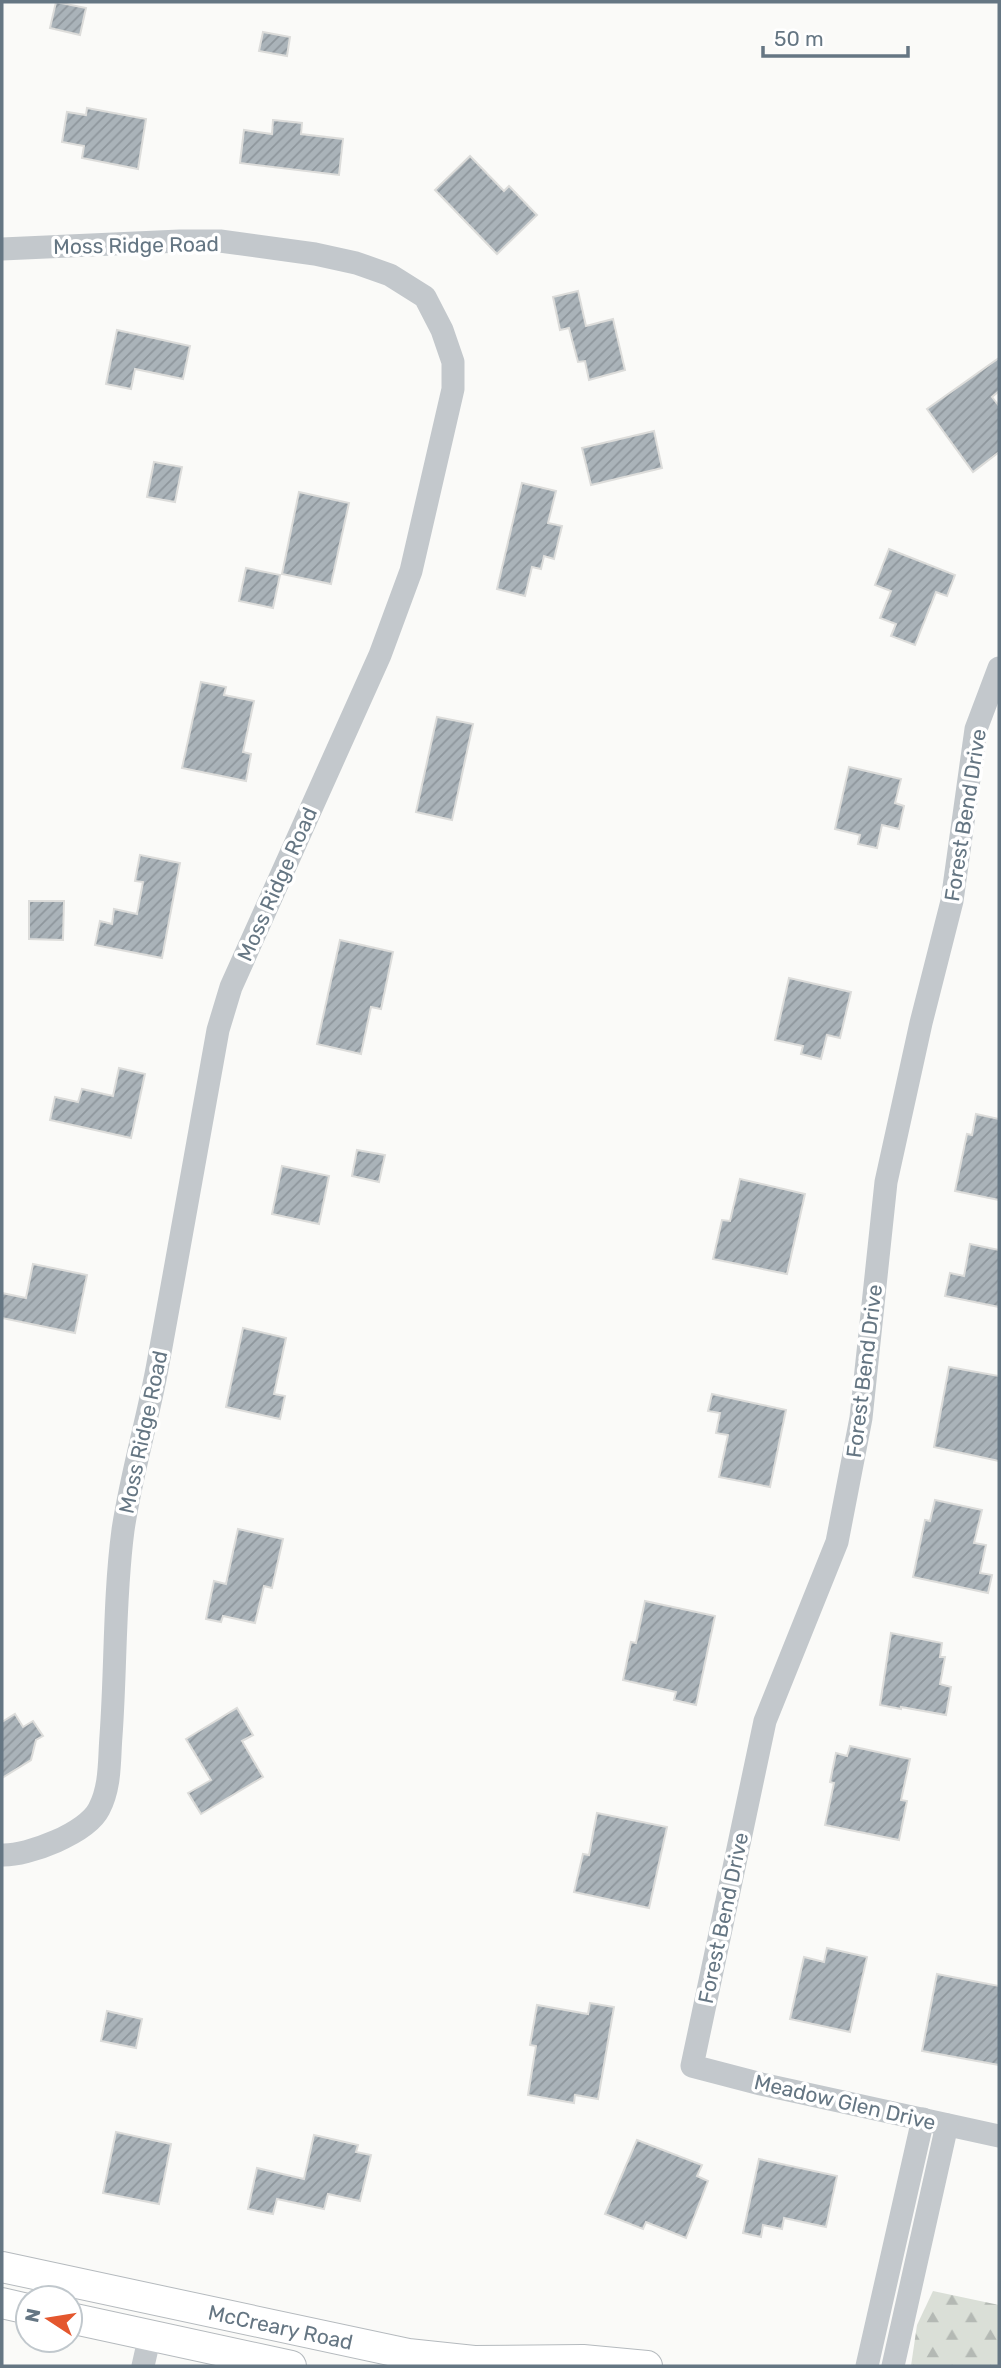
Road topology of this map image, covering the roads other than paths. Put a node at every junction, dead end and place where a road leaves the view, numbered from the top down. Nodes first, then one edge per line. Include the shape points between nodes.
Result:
1 (2, 249) edge
2 (999, 668) edge
3 (2, 1855) edge
4 (692, 2066) joint
5 (923, 2119) junction
6 (947, 2125) junction
7 (999, 2136) edge
8 (2, 2267) edge
9 (84, 2321) edge
10 (150, 2335) junction
11 (143, 2366) edge
12 (291, 2366) edge
13 (648, 2366) edge
14 (867, 2366) edge
15 (893, 2366) edge

1 - 3 street, Moss Ridge Road via 220,242 356,263 390,275 425,297 453,362 453,389 411,571 380,654 231,987 218,1030 124,1528 111,1762 99,1810 82,1827 49,1844
2 - 4 street, Forest Bend Drive via 976,729 952,901 886,1182 862,1418 837,1542 765,1721
4 - 5 street, Meadow Glen Drive
5 - 6 street, Meadow Glen Drive
5 - 14 street
6 - 7 street, Meadow Glen Drive
6 - 15 street
8 - 13 main road, McCreary Road via 408,2354 474,2361 583,2360
9 - 10 main road, McCreary Road
10 - 11 street
10 - 12 main road, McCreary Road

